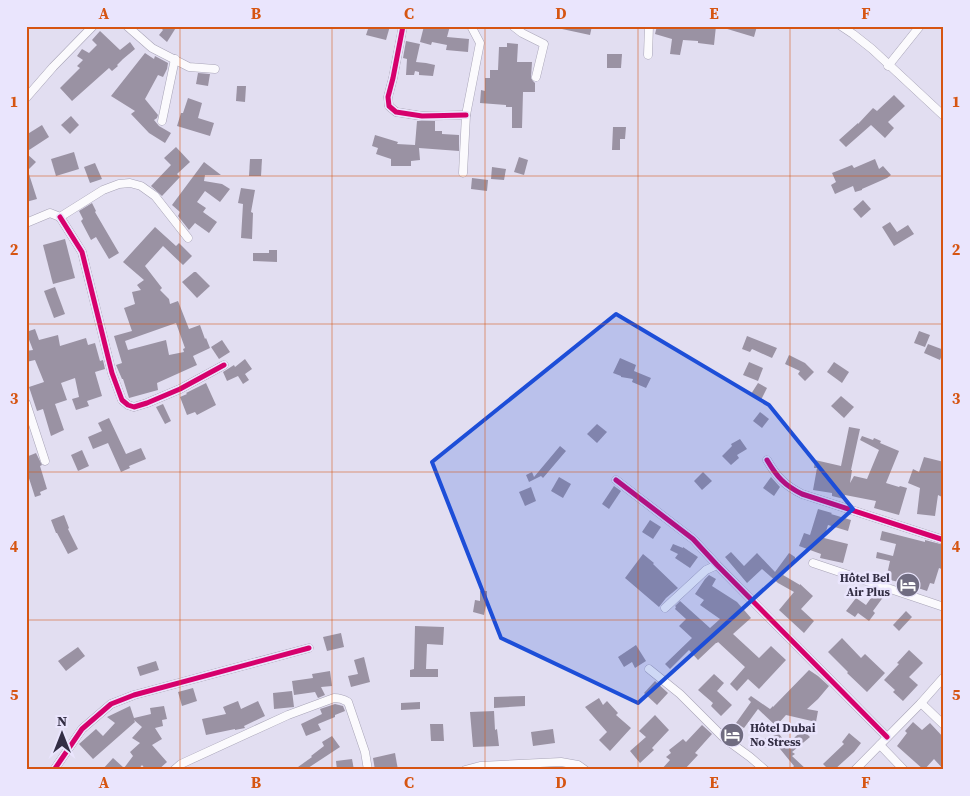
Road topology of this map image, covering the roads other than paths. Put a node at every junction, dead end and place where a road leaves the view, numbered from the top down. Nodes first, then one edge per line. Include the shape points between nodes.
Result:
1 (93, 26) edge
2 (127, 26) edge
3 (403, 26) edge
4 (471, 26) edge
5 (513, 26) edge
6 (650, 26) edge
7 (841, 26) edge
8 (920, 26) edge
9 (648, 56) dead end
10 (175, 59) junction
11 (888, 66) junction
12 (215, 69) dead end
13 (536, 77) dead end
14 (26, 98) edge
15 (466, 115) junction
16 (944, 116) edge
17 (162, 121) dead end
18 (463, 173) dead end
19 (60, 218) junction
20 (26, 223) edge
21 (188, 238) dead end
22 (224, 365) dead end
23 (26, 403) edge
24 (45, 460) dead end
25 (767, 460) dead end
26 (616, 480) dead end
27 (944, 540) edge
28 (813, 564) dead end
29 (717, 565) junction
30 (665, 608) dead end
31 (944, 608) edge
32 (309, 648) dead end
33 (649, 669) dead end
34 (944, 678) edge
35 (921, 703) junction
36 (944, 725) edge
37 (887, 737) junction
38 (880, 745) junction
39 (54, 770) edge
40 (174, 770) edge
41 (368, 770) edge
42 (465, 770) edge
43 (585, 770) edge
44 (765, 770) edge
45 (855, 770) edge
46 (904, 770) edge

1 - 14 street
2 - 10 street via 152,48
3 - 15 street via 388,97 390,106 396,112 422,116
4 - 15 street via 480,43
5 - 13 street via 544,44
6 - 9 street
7 - 11 street via 872,49
8 - 11 street
10 - 12 street via 189,67
10 - 17 street
11 - 16 street
15 - 18 street
19 - 20 street via 50,213
19 - 21 street via 104,190 130,183 155,196
19 - 22 street via 82,252 112,373 122,400 128,406 147,403 180,389
23 - 24 street
25 - 27 street via 783,483 802,494
26 - 29 street via 693,539
28 - 31 street
29 - 30 street via 706,570
29 - 37 street
32 - 39 street via 111,704 82,729
33 - 44 street via 686,699 724,738
34 - 35 street
35 - 36 street
35 - 37 street
37 - 38 street
38 - 45 street
38 - 46 street
40 - 41 street via 288,715 334,698 348,702
42 - 43 street via 480,766 561,762 578,765

